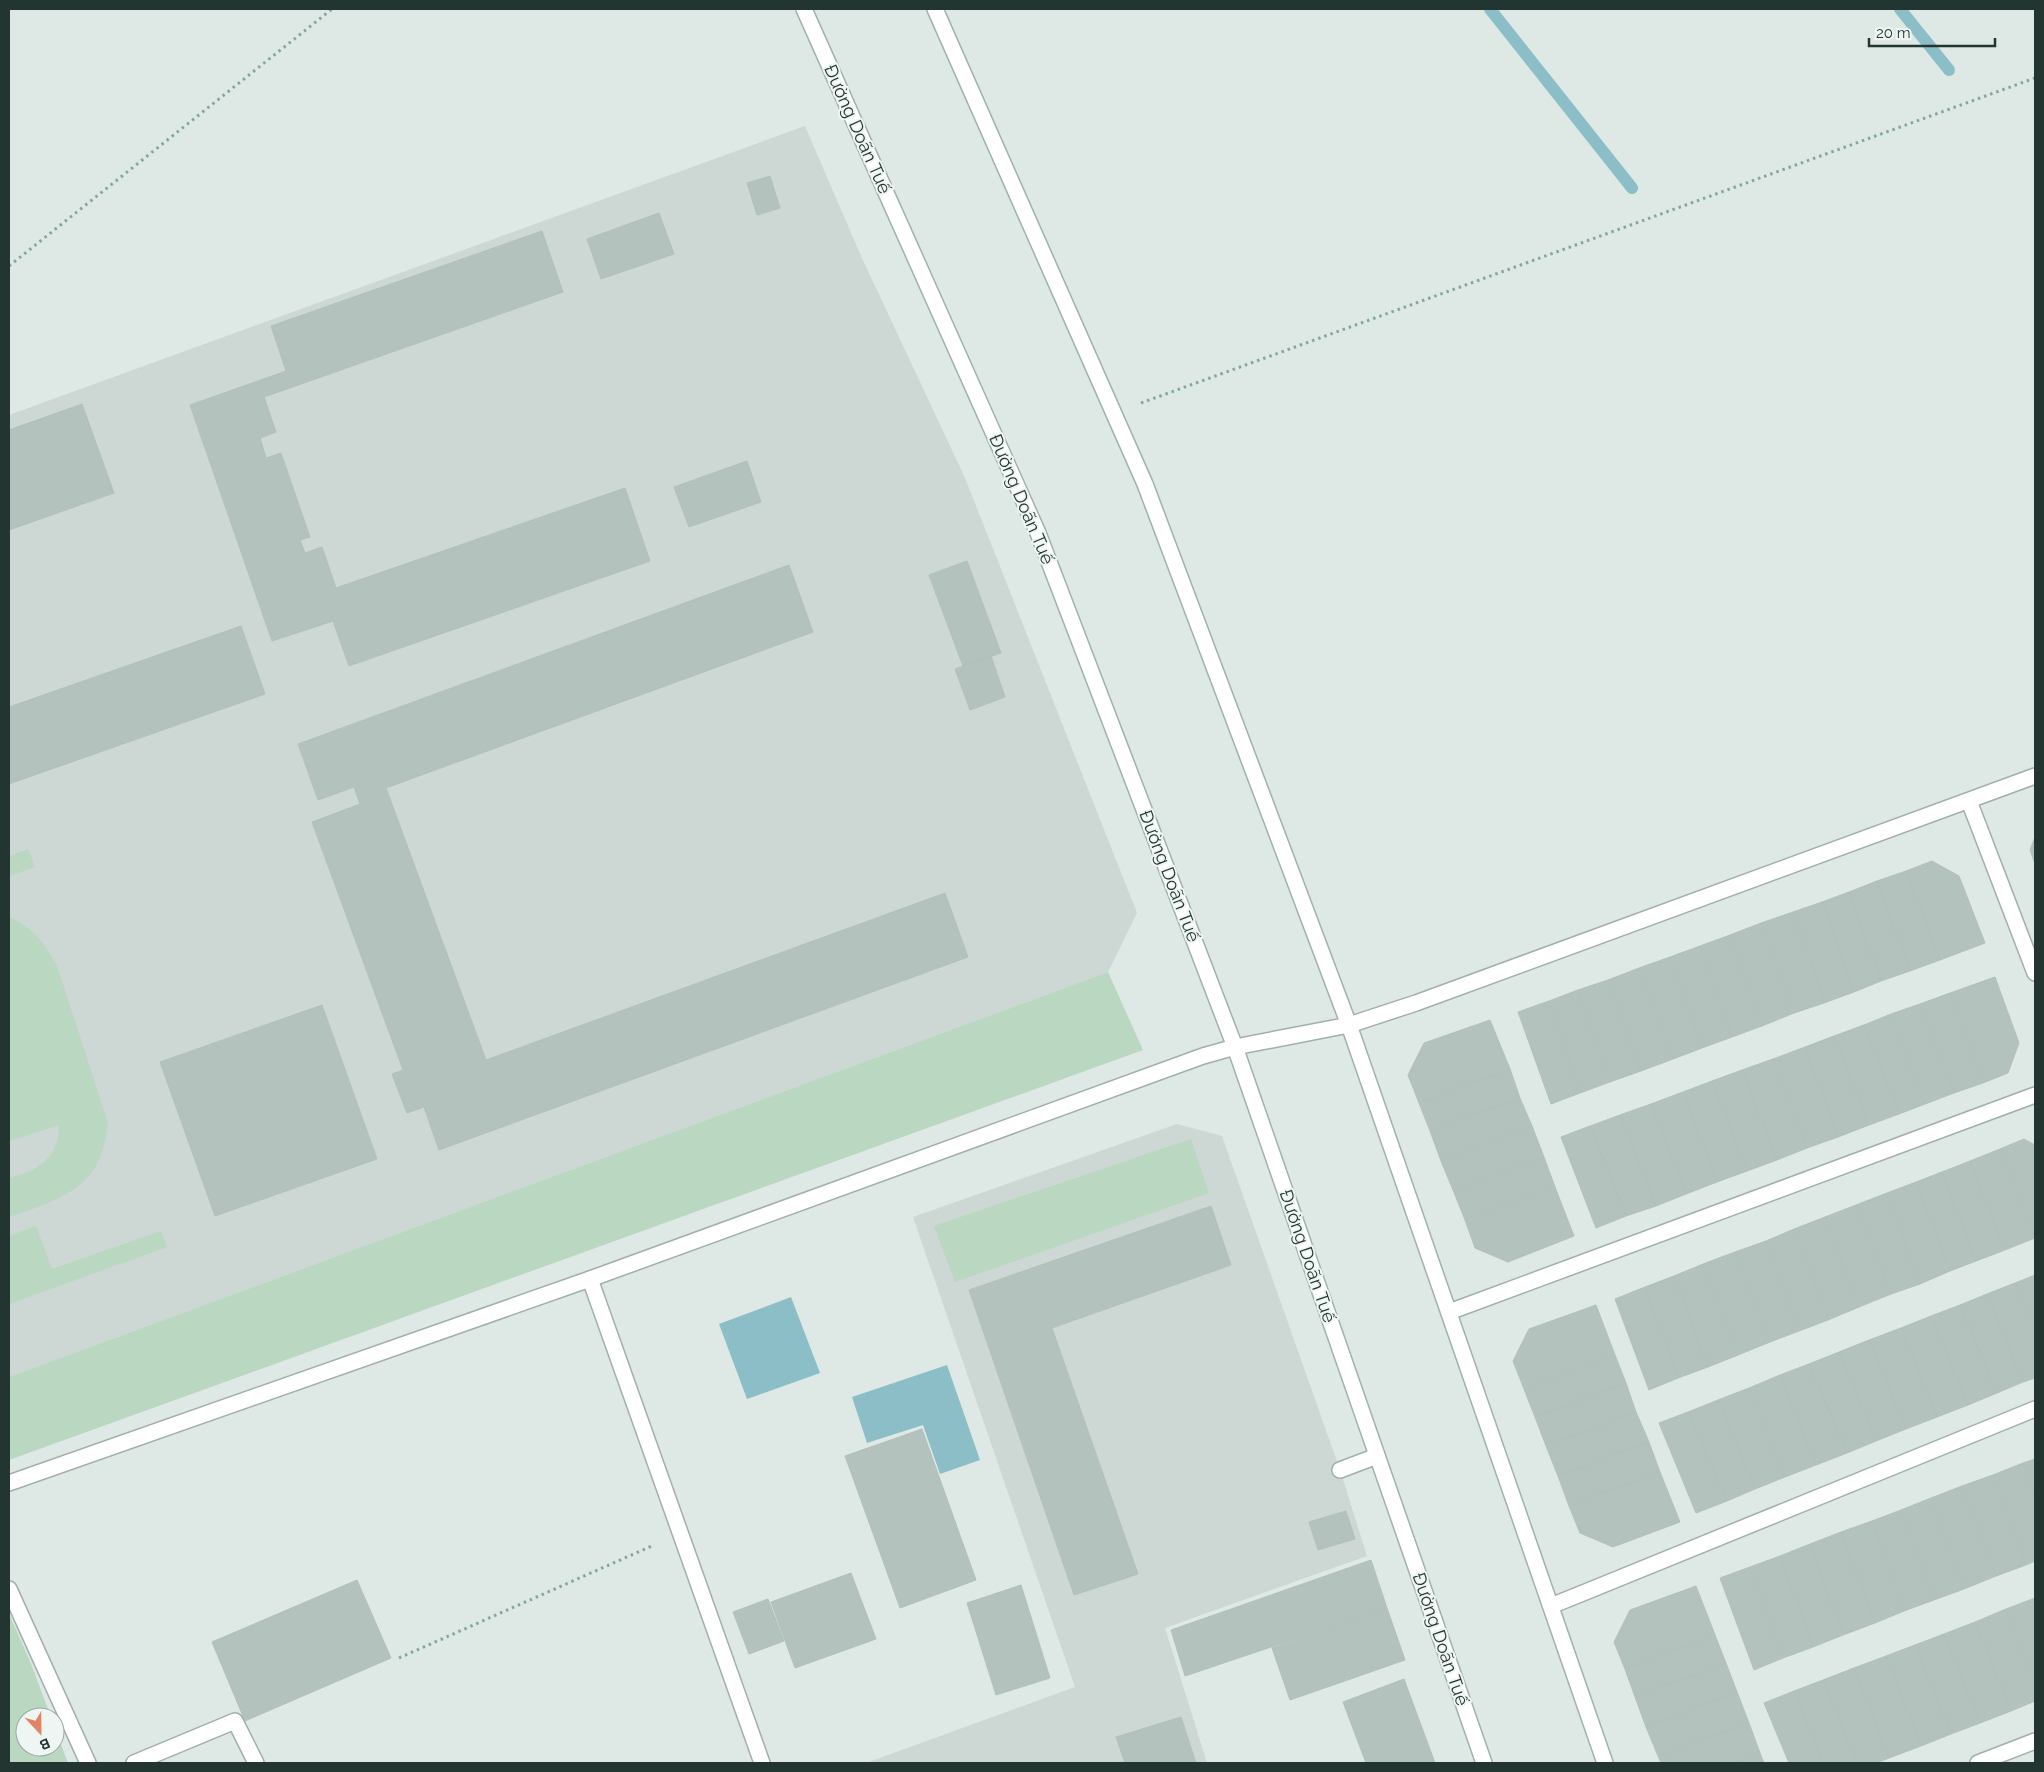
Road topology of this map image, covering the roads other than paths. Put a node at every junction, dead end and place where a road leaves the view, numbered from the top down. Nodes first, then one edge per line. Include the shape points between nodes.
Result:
1 (804, 9) edge
2 (935, 9) edge
3 (2035, 776) edge
4 (1969, 801) junction
5 (2035, 973) edge
6 (1349, 1025) junction
7 (1235, 1047) junction
8 (2035, 1095) edge
9 (590, 1279) junction
10 (1449, 1312) junction
11 (2035, 1409) edge
12 (1377, 1456) junction
13 (1340, 1470) dead end
14 (9, 1483) edge
15 (9, 1589) edge
16 (1551, 1606) junction
17 (2035, 1741) edge
18 (88, 1763) edge
19 (134, 1763) edge
20 (256, 1763) edge
21 (762, 1763) edge
22 (1484, 1763) edge
23 (1605, 1763) edge
24 (1978, 1763) edge

1 - 7 street, Đường Doãn Tuế via 1038,533
2 - 6 street via 1145,484
3 - 4 street
4 - 5 street
4 - 6 street
6 - 7 street
6 - 10 street
7 - 9 street
7 - 12 street, Đường Doãn Tuế
8 - 10 street
9 - 14 street
9 - 21 street
10 - 16 street
11 - 16 street
12 - 13 street
12 - 22 street, Đường Doãn Tuế
15 - 18 street
16 - 23 street
17 - 24 street
19 - 20 street via 235,1721

